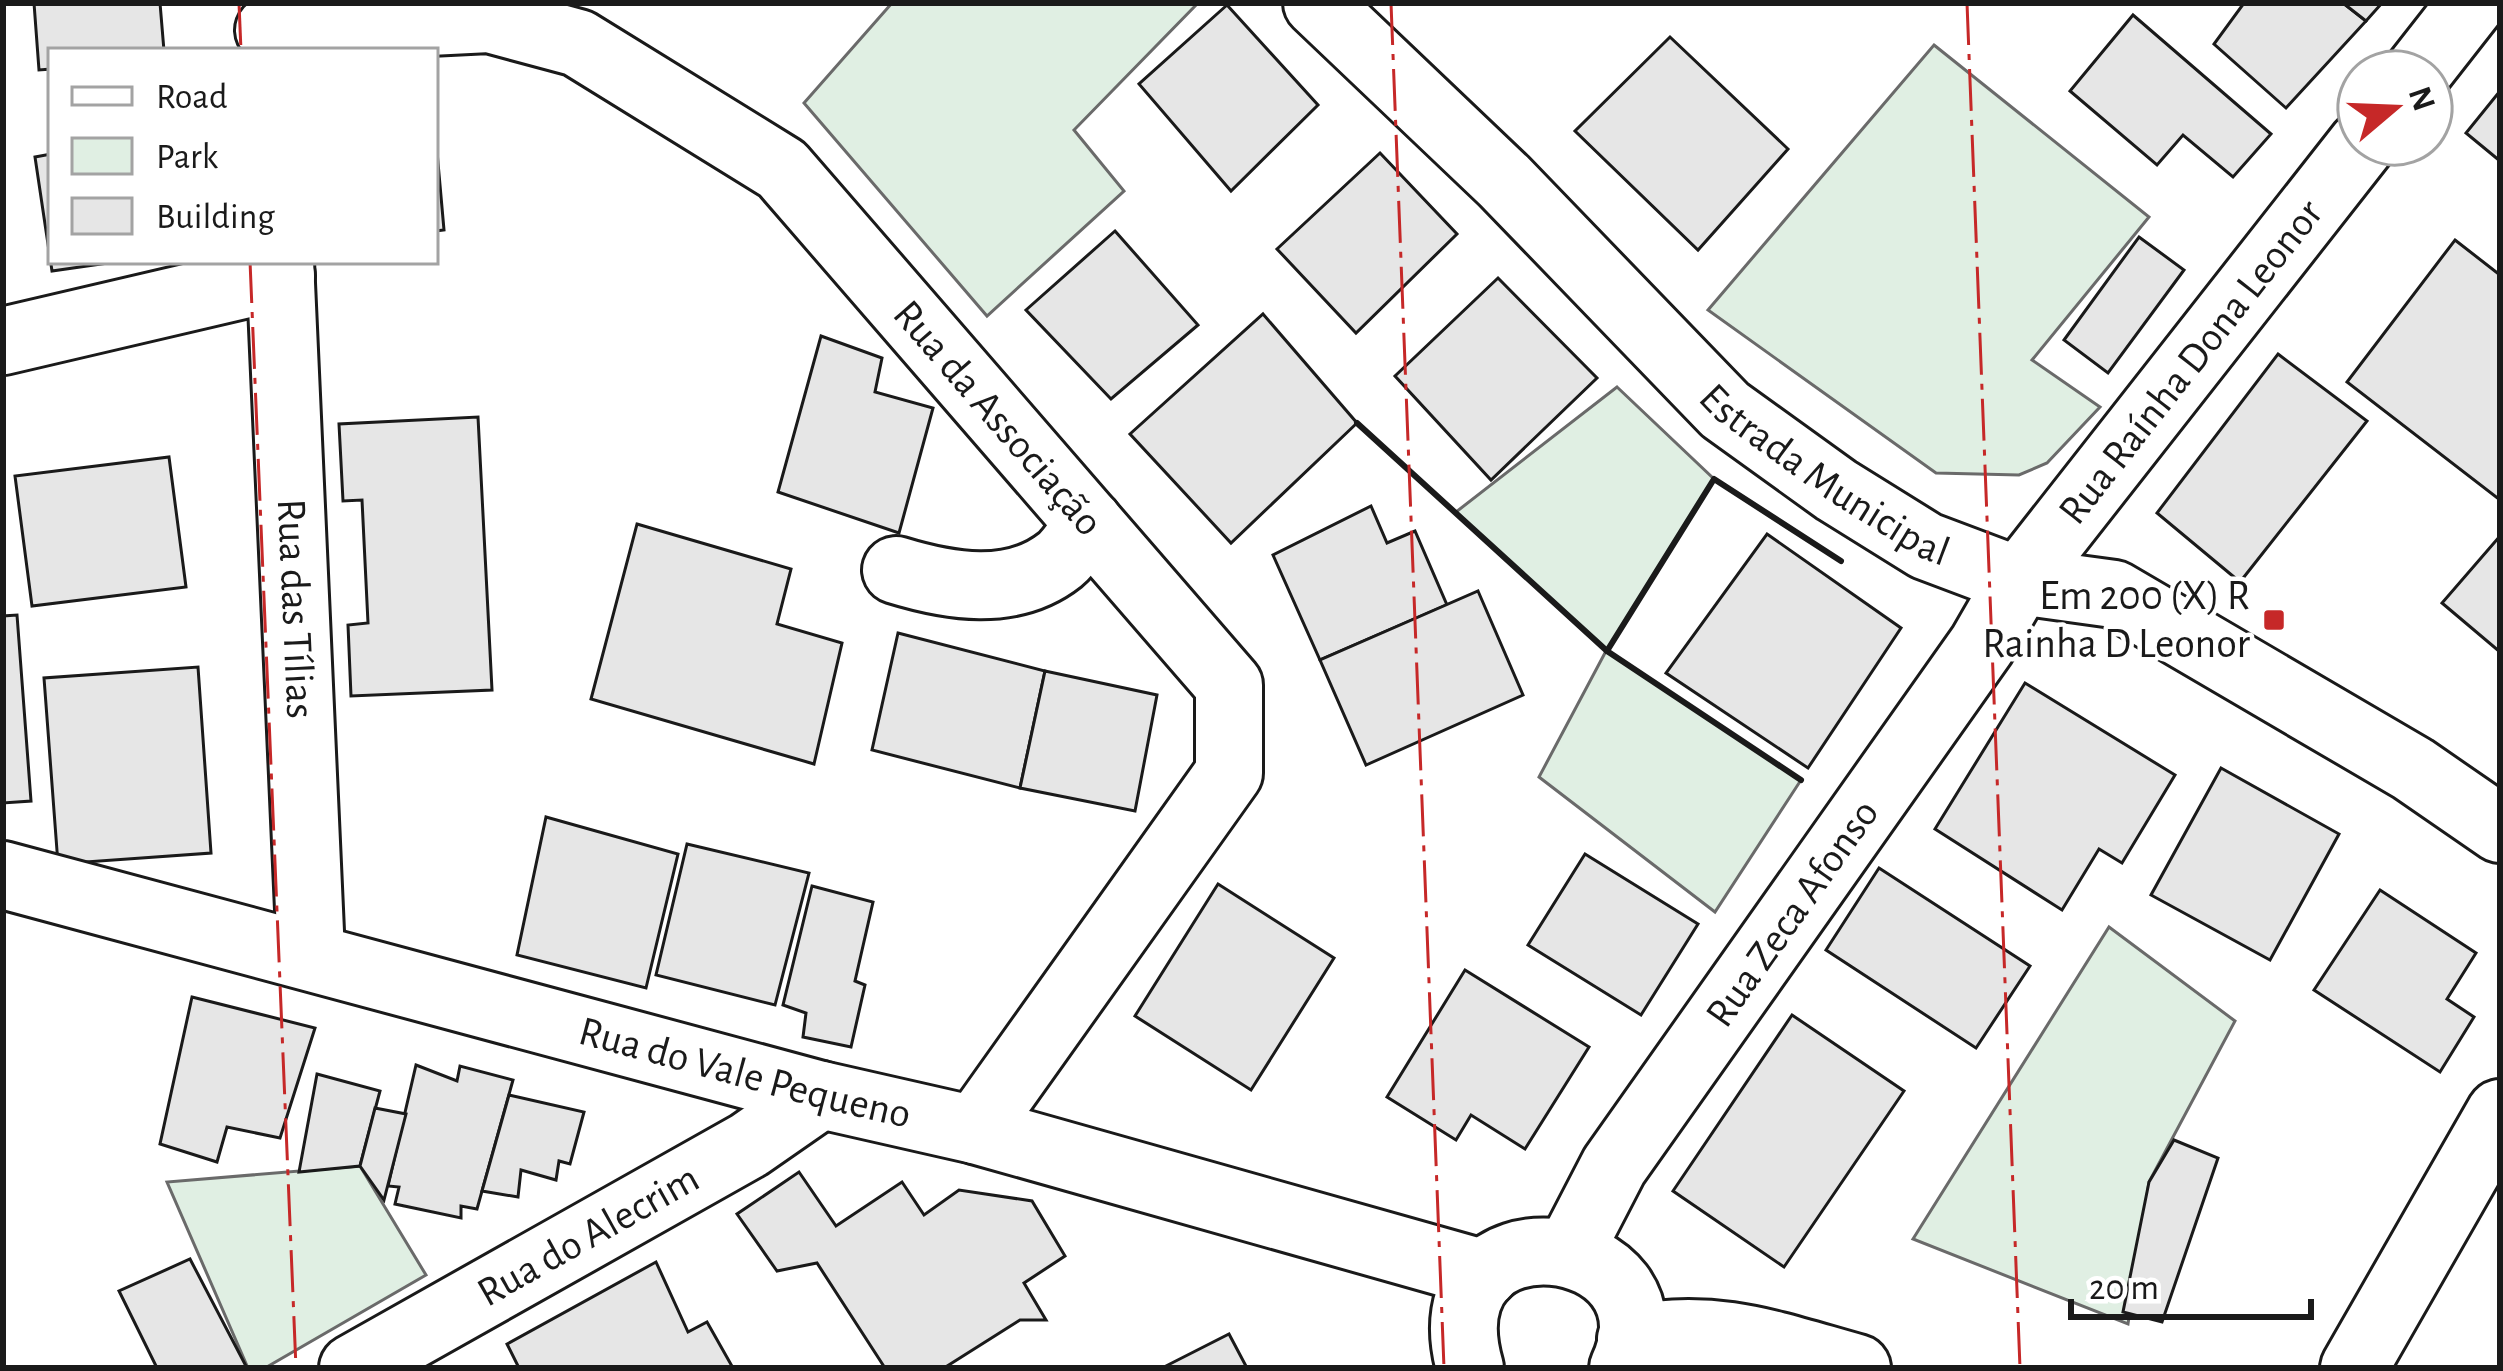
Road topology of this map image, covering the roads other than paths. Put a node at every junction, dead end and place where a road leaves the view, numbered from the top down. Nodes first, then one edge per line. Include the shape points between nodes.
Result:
1 (1317, 3) edge
2 (2473, 3) edge
3 (269, 28) edge
4 (2438, 48) edge
5 (2343, 168) edge
6 (281, 269) edge
7 (3, 341) edge
8 (1089, 524) junction
9 (896, 570) dead end
10 (2019, 581) junction
11 (2500, 829) edge
12 (3, 875) edge
13 (311, 954) junction
14 (821, 1095) junction
15 (2500, 1113) edge
16 (975, 1130) junction
17 (1570, 1250) junction
18 (1486, 1274) junction
19 (1627, 1354) edge
20 (353, 1368) edge
21 (1470, 1368) edge
22 (1857, 1368) edge
23 (2354, 1368) edge

1 - 10 street, Estrada Municipal via 1504,181 1724,410 1926,547
2 - 4 street
3 - 8 street, Rua da Associação via 489,19 578,43 782,169
5 - 10 street, Rua Raínha Dona Leonor
6 - 7 street
6 - 13 street, Rua das Tílias
8 - 9 street via 1059,561 981,588
8 - 16 street, Rua da Associação via 1229,685 1229,773
10 - 11 street, Estrada Municipal via 2114,594 2413,769
10 - 17 street, Rua Zeca Afonso via 1982,645 1614,1166
12 - 13 street, Rua do Vale Pequeno
13 - 14 street, Rua do Vale Pequeno
14 - 16 street, Rua do Vale Pequeno
14 - 20 street, Rua do Alecrim via 749,1145
15 - 23 street
16 - 18 street, Rua do Vale Pequeno
17 - 18 street via 1510,1256
17 - 19 street via 1617,1284 1628,1310
18 - 21 street via 1463,1319
19 - 22 street via 1677,1329 1711,1330

